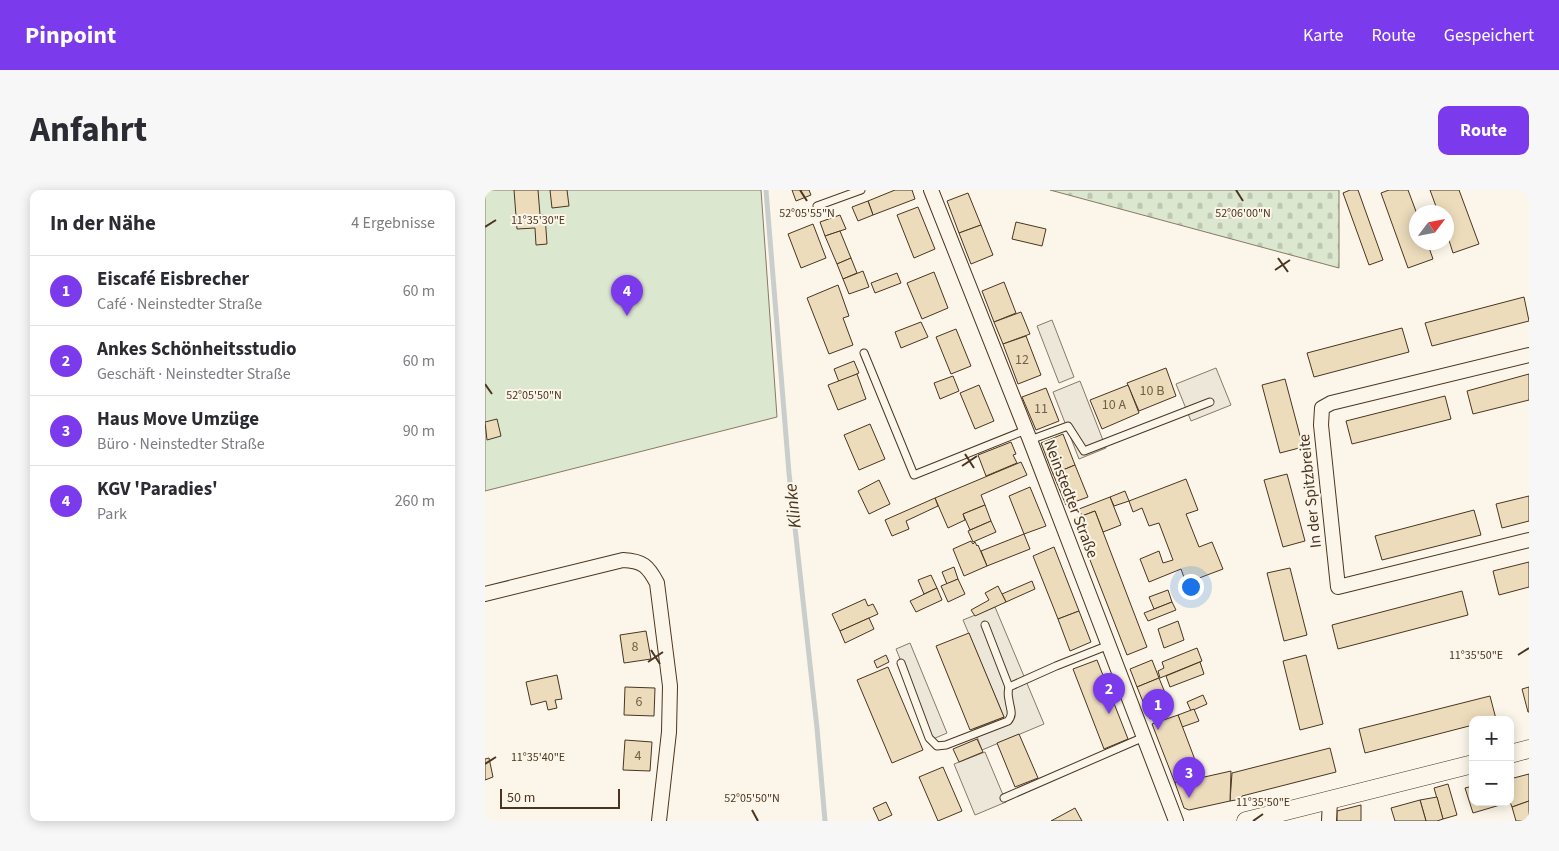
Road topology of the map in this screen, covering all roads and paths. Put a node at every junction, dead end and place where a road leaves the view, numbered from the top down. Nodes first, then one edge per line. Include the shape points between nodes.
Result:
1 (861, 190) edge
2 (931, 190) edge
3 (817, 206) dead end
4 (864, 353) dead end
5 (1529, 355) edge
6 (1210, 402) dead end
7 (1028, 435) junction
8 (1529, 540) edge
9 (485, 594) edge
10 (985, 625) dead end
11 (1109, 645) junction
12 (901, 663) dead end
13 (1009, 687) junction
14 (1144, 737) junction
15 (1529, 749) edge
16 (1514, 753) edge
17 (1469, 765) edge
18 (1004, 798) dead end
19 (1330, 800) junction
20 (659, 821) edge
21 (1176, 821) edge
22 (1246, 821) edge
23 (1329, 821) edge

1 - 3 lane
2 - 7 street, Neinstedter Straße
4 - 7 lane via 914,475
5 - 8 street, In der Spitzbreite via 1331,404 1322,408 1321,425 1338,587
6 - 7 lane via 1084,451 1068,426
7 - 11 street, Neinstedter Straße
9 - 20 street via 623,560 636,561 649,569 657,583 670,686 669,732
10 - 13 lane
11 - 13 lane
11 - 14 street, Neinstedter Straße
12 - 13 lane via 929,738 937,746 1008,721 1012,717
14 - 18 lane
14 - 21 street, Neinstedter Straße
15 - 16 street
17 - 19 street
19 - 22 street
19 - 23 street

